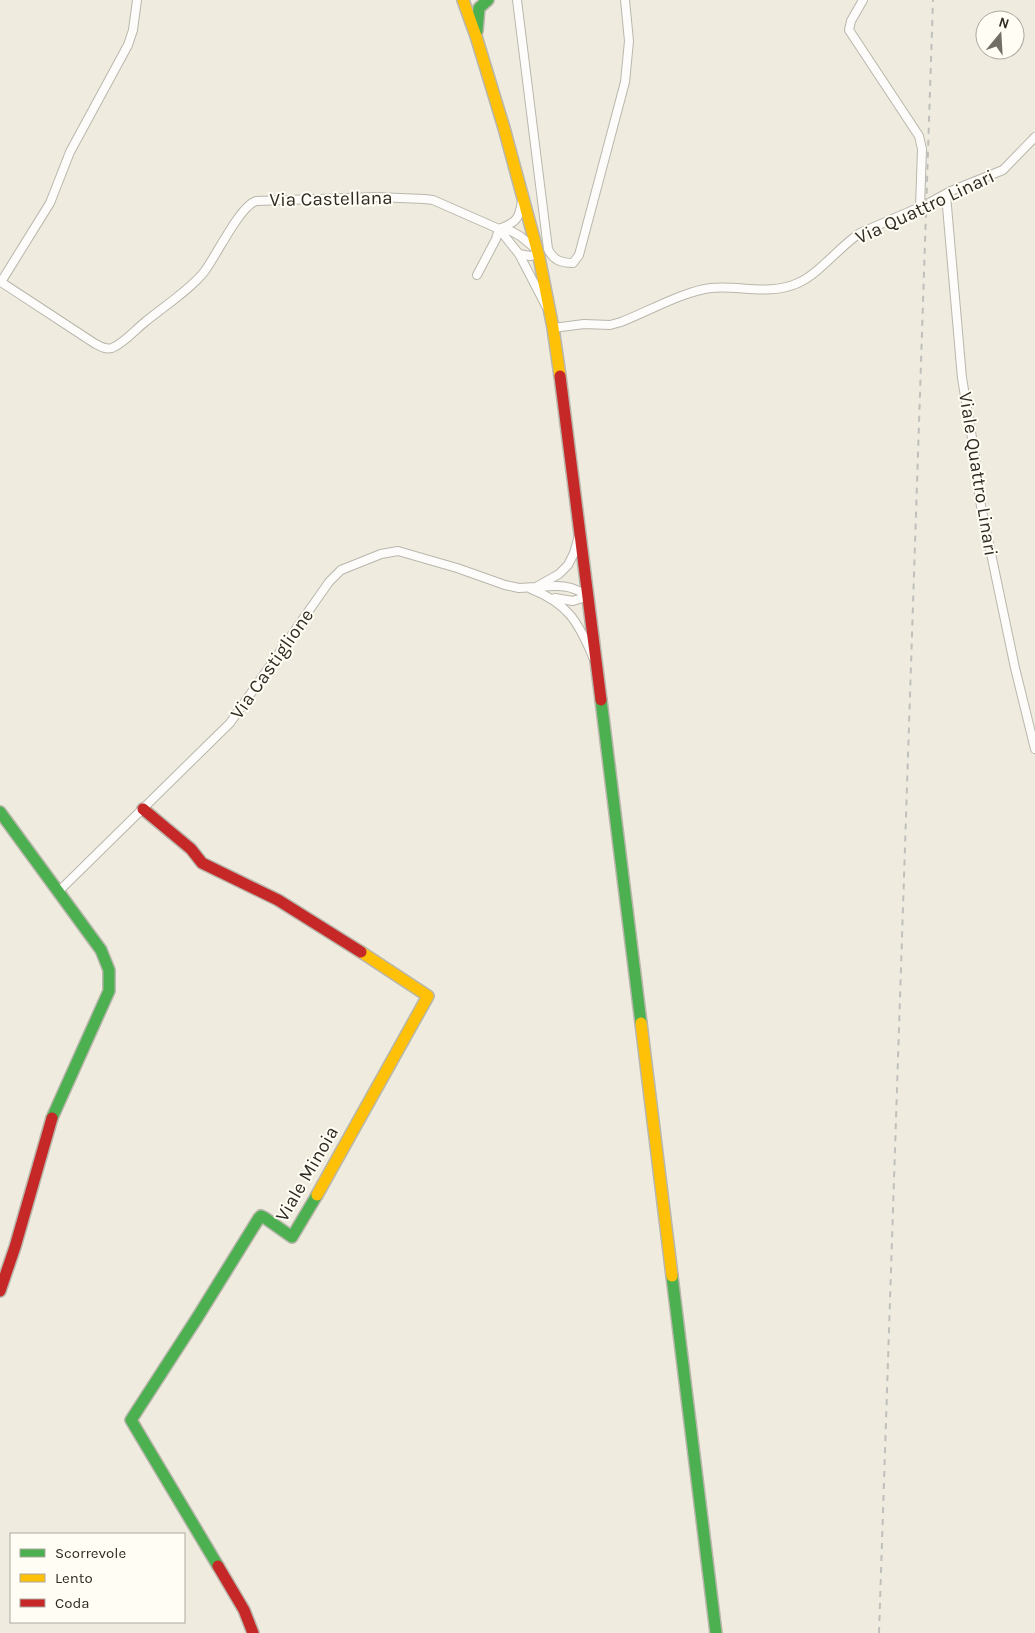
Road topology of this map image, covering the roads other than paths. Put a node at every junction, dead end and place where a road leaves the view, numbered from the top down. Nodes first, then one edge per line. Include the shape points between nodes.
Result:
1 (137, 0) edge
2 (463, 0) edge
3 (488, 0) edge
4 (517, 0) edge
5 (625, 0) edge
6 (863, 0) edge
7 (476, 36) junction
8 (1035, 137) edge
9 (946, 195) junction
10 (523, 196) junction
11 (920, 207) junction
12 (499, 229) junction
13 (537, 250) junction
14 (519, 254) junction
15 (476, 274) dead end
16 (1, 282) edge
17 (550, 313) junction
18 (553, 328) junction
19 (580, 529) junction
20 (532, 588) junction
21 (588, 596) junction
22 (550, 597) junction
23 (596, 665) junction
24 (1035, 748) edge
25 (143, 808) junction
26 (0, 812) edge
27 (58, 892) junction
28 (0, 1291) edge
29 (253, 1633) edge
30 (716, 1633) edge

1 - 16 street via 128,45 70,152 50,203
2 - 7 main road
3 - 7 main road via 479,8
4 - 5 street via 548,249 557,260 573,263 578,255 625,82 629,41
6 - 11 street via 849,30 920,136
7 - 10 main road
8 - 9 street, Via Quattro Linari via 1003,170
9 - 11 street, Via Quattro Linari
9 - 24 street, Viale Quattro Linari via 962,378 982,518
10 - 12 street via 520,216
10 - 13 main road
11 - 18 street, Via Quattro Linari via 860,233 809,276 790,286 701,290 610,325
12 - 13 street, Via Castellana via 515,234
12 - 14 street, Via Castellana
12 - 15 street
12 - 16 street, Via Castellana via 433,200 416,197 256,201 247,206 211,262 194,282 127,337 107,349
13 - 14 street via 535,255
13 - 17 main road
14 - 17 street, Via Castellana
17 - 18 main road
18 - 19 main road
19 - 20 street via 568,565 559,574
19 - 21 main road
20 - 21 street, Via Castiglione via 567,586
20 - 22 street, Via Castiglione
20 - 25 street, Via Castiglione via 505,585 398,551 381,554 341,570 329,582 230,723
21 - 22 street, Via Castiglione via 572,601
21 - 23 main road
22 - 23 street, Via Castiglione via 561,604 579,627
23 - 30 main road
25 - 27 street, Via Castiglione
25 - 29 main road, Viale Minoia via 191,849 202,863 278,900 428,996 295,1234 289,1236 265,1218 259,1218 131,1420 244,1610
26 - 27 main road
27 - 28 main road via 101,950 111,978 109,991 54,1113

